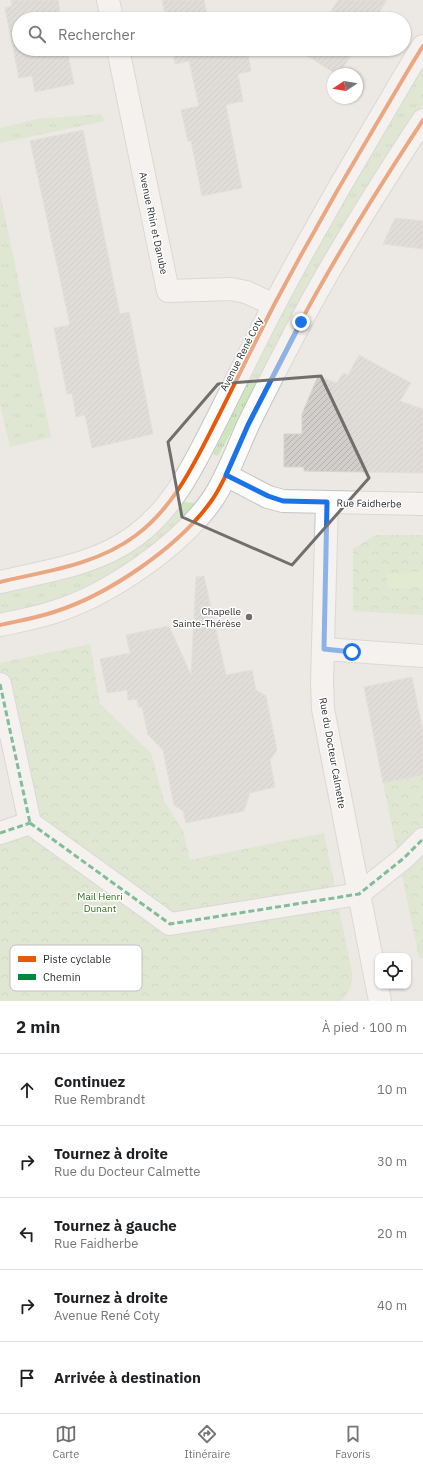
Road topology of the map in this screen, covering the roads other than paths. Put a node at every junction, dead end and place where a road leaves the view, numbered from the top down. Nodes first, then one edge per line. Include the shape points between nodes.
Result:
1 (108, 0) edge
2 (111, 12) edge
3 (423, 46) edge
4 (119, 56) edge
5 (423, 120) edge
6 (274, 305) junction
7 (226, 475) junction
8 (327, 502) junction
9 (423, 504) edge
10 (0, 582) edge
11 (0, 625) edge
12 (324, 649) junction
13 (423, 656) edge
14 (0, 684) edge
15 (30, 823) junction
16 (0, 833) edge
17 (423, 839) edge
18 (359, 894) junction
19 (380, 1001) edge

1 - 2 street
3 - 6 street, Avenue René Coty via 352,164
4 - 6 street, Avenue Rhin et Danube via 168,291 231,289 246,292
5 - 7 street via 376,193 301,322 251,418
6 - 10 street, Avenue René Coty via 195,463 171,501 149,524 136,536 106,554 69,566
7 - 8 street, Rue Faidherbe via 283,501
7 - 11 street via 213,499 182,534 127,576 87,599 60,610
8 - 9 street, Rue Faidherbe
8 - 12 street, Rue du Docteur Calmette
12 - 13 street
12 - 18 street, Rue du Docteur Calmette via 323,709
14 - 15 street
15 - 16 street
15 - 18 street via 170,924
17 - 18 street via 404,858
18 - 19 street, Rue du Docteur Calmette

